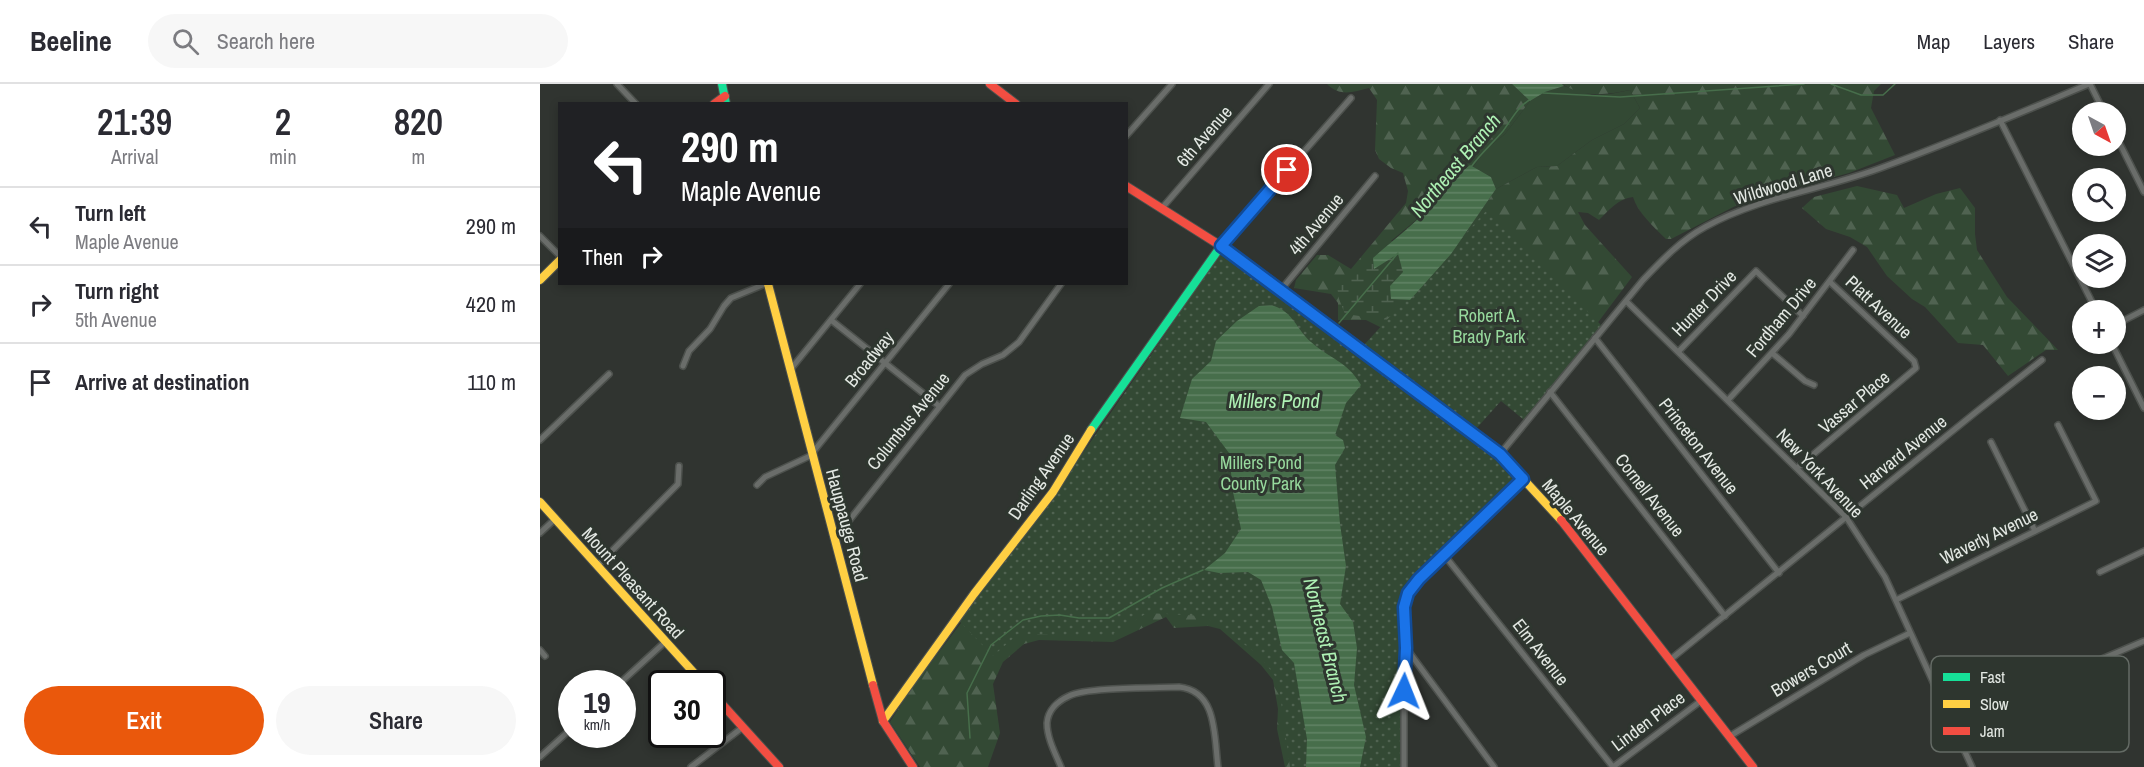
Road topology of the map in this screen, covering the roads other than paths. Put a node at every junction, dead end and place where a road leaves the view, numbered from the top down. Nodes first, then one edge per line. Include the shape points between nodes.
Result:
1 (617, 84) edge
2 (722, 84) edge
3 (990, 84) edge
4 (1172, 84) edge
5 (1269, 84) edge
6 (2090, 84) edge
7 (1351, 98) dead end
8 (725, 100) edge
9 (634, 102) edge
10 (1013, 102) edge
11 (2099, 102) edge
12 (2000, 120) junction
13 (1128, 134) edge
14 (2126, 156) edge
15 (1375, 176) dead end
16 (1128, 190) edge
17 (2144, 192) edge
18 (1162, 208) junction
19 (540, 236) edge
20 (1221, 246) junction
21 (1853, 250) dead end
22 (558, 256) edge
23 (558, 260) edge
24 (540, 280) edge
25 (1830, 282) junction
26 (765, 285) edge
27 (768, 285) edge
28 (859, 285) edge
29 (949, 285) edge
30 (1060, 285) edge
31 (1280, 291) junction
32 (2091, 300) edge
33 (1626, 301) junction
34 (2144, 310) edge
35 (1803, 316) junction
36 (2126, 319) edge
37 (831, 320) junction
38 (1595, 338) junction
39 (1678, 351) junction
40 (1772, 353) junction
41 (2117, 354) edge
42 (1908, 355) joint
43 (2043, 360) dead end
44 (886, 363) junction
45 (683, 366) dead end
46 (789, 371) junction
47 (609, 374) dead end
48 (1814, 385) dead end
49 (1550, 392) junction
50 (1728, 400) junction
51 (939, 406) junction
52 (2144, 408) edge
53 (2058, 425) dead end
54 (540, 440) edge
55 (1991, 442) dead end
56 (812, 454) junction
57 (1500, 454) junction
58 (679, 466) dead end
59 (1797, 468) junction
60 (1523, 479) junction
61 (757, 485) dead end
62 (540, 502) edge
63 (1846, 517) junction
64 (555, 519) junction
65 (2035, 531) junction
66 (540, 533) edge
67 (836, 537) junction
68 (2144, 551) edge
69 (1445, 556) junction
70 (598, 565) junction
71 (2100, 572) dead end
72 (1779, 573) junction
73 (1896, 600) junction
74 (1725, 616) junction
75 (1910, 633) junction
76 (2144, 641) edge
77 (665, 642) junction
78 (1406, 648) junction
79 (540, 650) edge
80 (545, 656) dead end
81 (2109, 656) edge
82 (1671, 659) junction
83 (634, 670) edge
84 (691, 670) edge
85 (1931, 678) edge
86 (1702, 700) junction
87 (726, 708) edge
88 (883, 721) junction
89 (743, 727) junction
90 (1730, 736) junction
91 (558, 741) edge
92 (1965, 752) edge
93 (540, 757) edge
94 (691, 767) edge
95 (779, 767) edge
96 (913, 767) edge
97 (1061, 767) edge
98 (1218, 767) edge
99 (1404, 767) edge
100 (1494, 767) edge
101 (1613, 767) edge
102 (1753, 767) edge
103 (1972, 767) edge

1 - 9 street
2 - 8 main road
3 - 10 main road
4 - 13 street
5 - 18 street, 6th Avenue
6 - 11 street
6 - 12 street, Wildwood Lane
7 - 20 street
12 - 32 street
12 - 33 street, Wildwood Lane via 1887,166 1748,207 1705,227 1664,257
14 - 17 street
15 - 31 street, 4th Avenue
16 - 18 main road, Maple Avenue
18 - 20 main road, Maple Avenue
19 - 22 street
20 - 31 main road, Maple Avenue
20 - 88 main road, Darling Avenue via 1093,427 1053,492
21 - 25 street, Fordham Drive
23 - 24 main road
25 - 35 street, Fordham Drive
25 - 42 street, Platt Avenue
26 - 45 street via 731,297 710,329 689,351
27 - 46 main road, Hauppauge Road
28 - 37 street
29 - 44 street, Broadway
30 - 51 street, Columbus Avenue via 1019,342 965,375
31 - 57 main road, Maple Avenue
33 - 38 street, Wildwood Lane
33 - 39 street, New York Avenue
34 - 36 street
35 - 39 street, Hunter Drive via 1756,271
35 - 40 street, Fordham Drive
37 - 44 street
37 - 46 street
38 - 49 street, Wildwood Lane
38 - 72 street, Princeton Avenue
39 - 50 street, New York Avenue
40 - 48 street
40 - 50 street, Fordham Drive
41 - 52 street
42 - 59 street, Vassar Place via 1916,364 1913,372
43 - 63 street, Harvard Avenue
44 - 51 street
44 - 56 street, Broadway
46 - 56 main road, Hauppauge Road
47 - 54 street
49 - 57 street, Wildwood Lane
49 - 74 street, Cornell Avenue
50 - 59 street, New York Avenue
51 - 67 street, Columbus Avenue
53 - 65 street, Waverly Avenue via 2096,501
55 - 65 street
56 - 61 street via 765,477
56 - 67 main road, Hauppauge Road
57 - 60 main road, Maple Avenue
58 - 70 street via 678,484
59 - 63 street, New York Avenue
60 - 69 street
60 - 82 main road, Maple Avenue via 1566,526
62 - 64 main road, Mount Pleasant Road
63 - 72 street, Harvard Avenue
63 - 73 street, New York Avenue
64 - 66 street
64 - 70 main road, Mount Pleasant Road
65 - 73 street, Waverly Avenue
67 - 88 main road, Hauppauge Road
68 - 71 street
69 - 78 street via 1408,593 1404,607
69 - 101 street, Elm Avenue
70 - 77 main road, Mount Pleasant Road
72 - 74 street, Harvard Avenue
73 - 75 street, New York Avenue
74 - 82 street, Harvard Avenue
75 - 85 street, New York Avenue
75 - 90 street, Bowers Court via 1870,652
76 - 81 street
77 - 83 street
77 - 84 main road, Mount Pleasant Road
78 - 99 street
78 - 100 street
79 - 80 street
82 - 86 main road, Maple Avenue
86 - 90 main road, Maple Avenue
86 - 101 street, Linden Place
87 - 89 main road
88 - 96 main road, Hauppauge Road
89 - 94 street
89 - 95 main road
90 - 102 main road, Maple Avenue
91 - 93 street
92 - 103 street, New York Avenue
97 - 98 street via 1049,738 1047,721 1054,705 1070,694 1179,687 1191,688 1208,704

